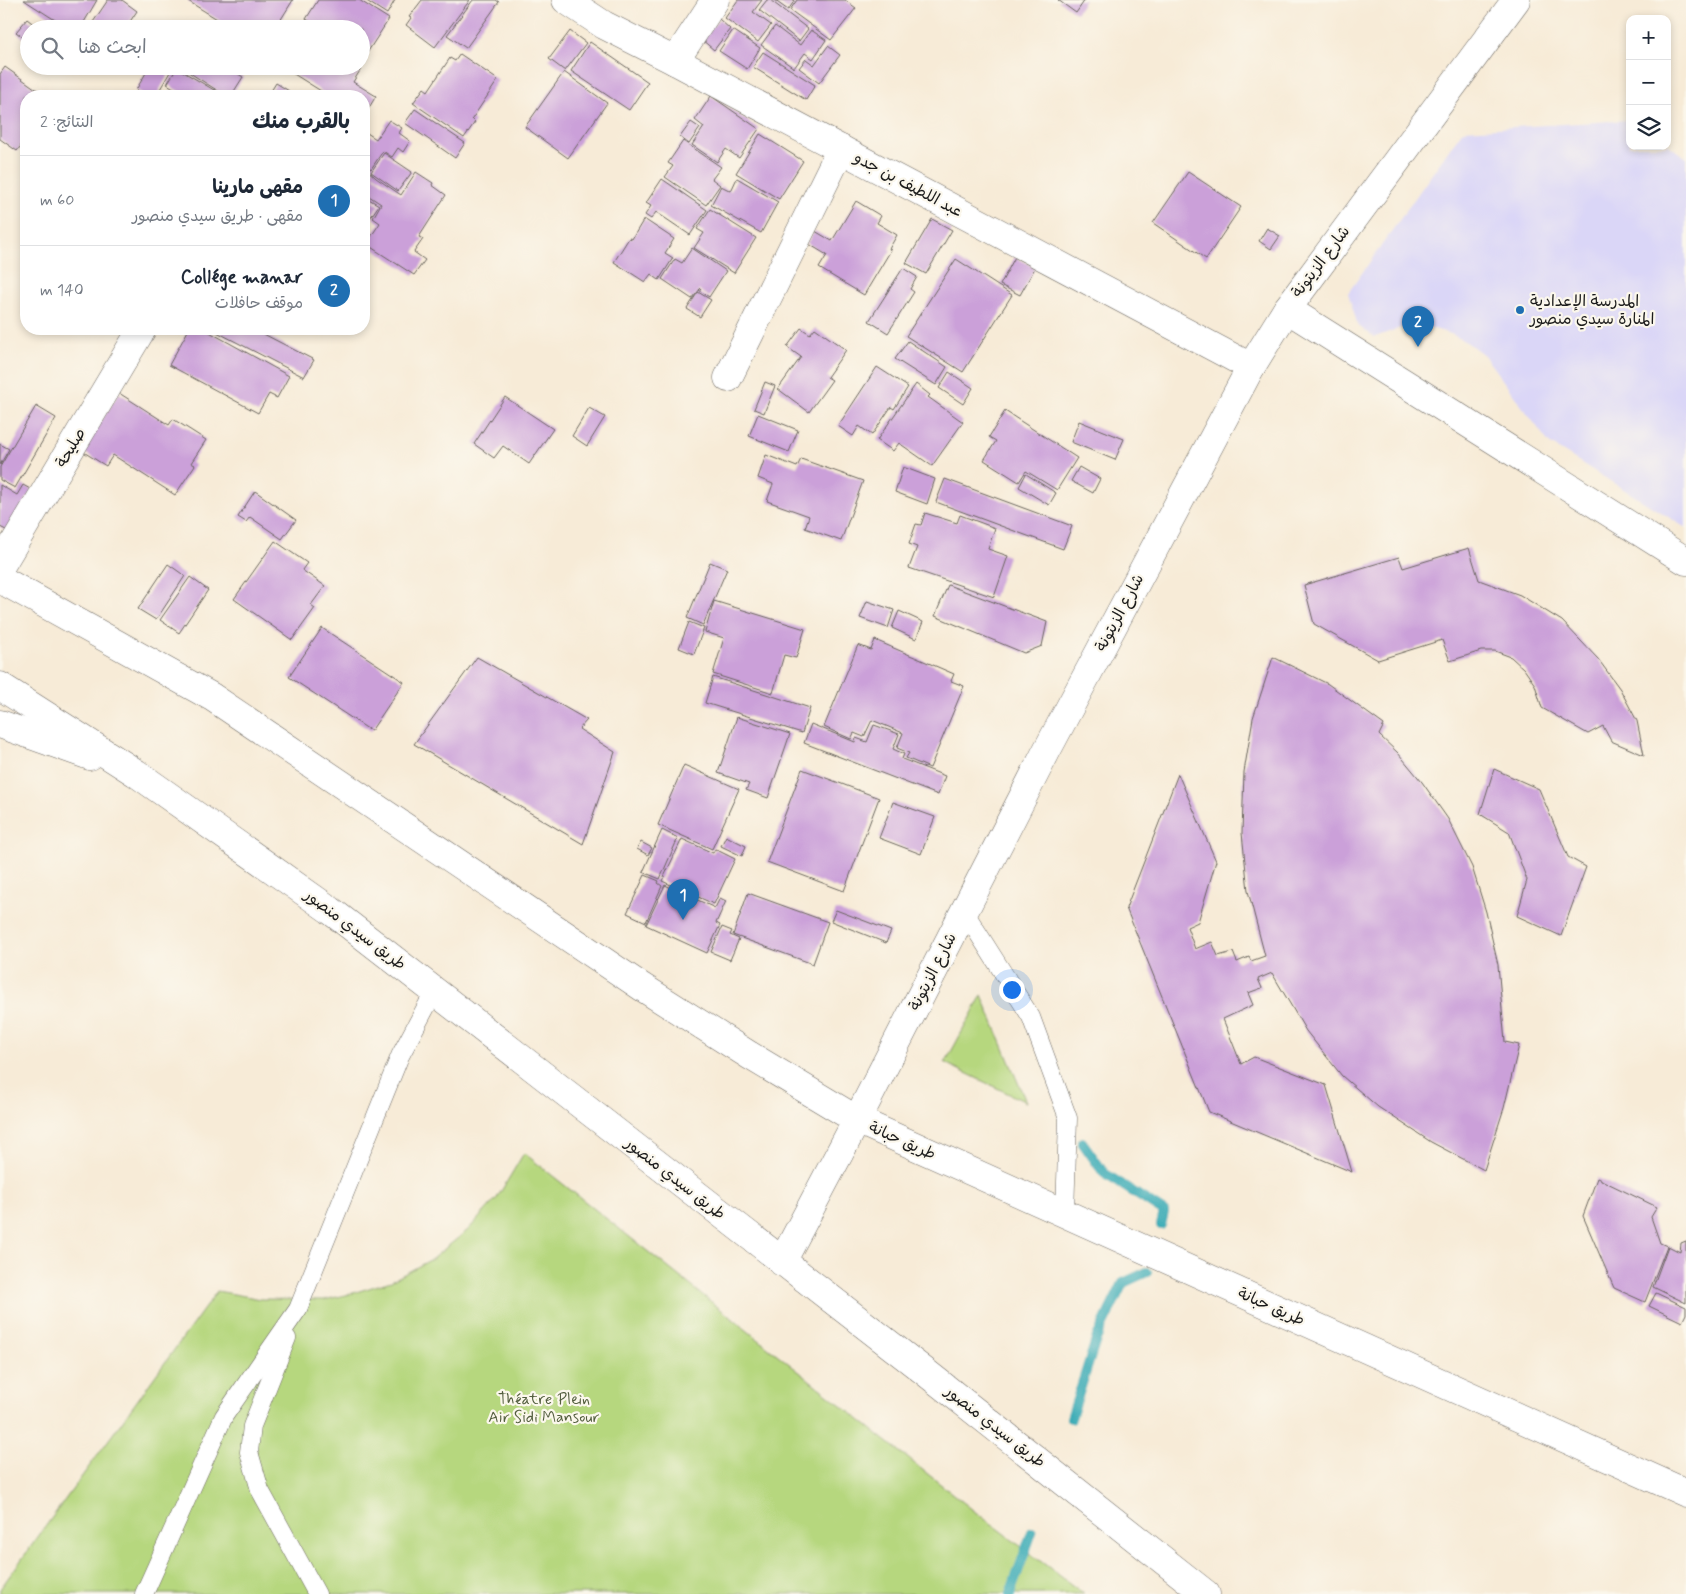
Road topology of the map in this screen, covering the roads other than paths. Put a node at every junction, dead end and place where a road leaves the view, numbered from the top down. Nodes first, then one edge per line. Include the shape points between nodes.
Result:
1 (566, 0) edge
2 (716, 0) edge
3 (1516, 0) edge
4 (675, 61) junction
5 (841, 149) junction
6 (1287, 309) junction
7 (138, 335) edge
8 (1251, 368) junction
9 (728, 378) dead end
10 (1686, 561) edge
11 (0, 567) edge
12 (0, 578) edge
13 (0, 686) edge
14 (0, 724) edge
15 (136, 773) junction
16 (964, 911) junction
17 (434, 992) junction
18 (857, 1120) junction
19 (1065, 1214) junction
20 (782, 1262) junction
21 (298, 1309) junction
22 (1686, 1493) edge
23 (144, 1594) edge
24 (317, 1594) edge
25 (1206, 1594) edge

1 - 4 street, عبد اللطيف بن جدو via 604,25
2 - 4 street
3 - 6 street, شارع الزيتونة
4 - 5 street, عبد اللطيف بن جدو
5 - 8 street, عبد اللطيف بن جدو
5 - 9 street
6 - 8 street, شارع الزيتونة
6 - 10 street
7 - 11 street, صليحة
8 - 16 street, شارع الزيتونة
12 - 18 street, طريق حبانة via 212,697 642,987
13 - 15 street, طريق سيدي منصور
14 - 15 street, طريق سيدي منصور
15 - 17 street, طريق سيدي منصور via 330,910
16 - 18 street, شارع الزيتونة
16 - 19 lane via 1030,1018 1068,1118
17 - 20 street, طريق سيدي منصور
17 - 21 lane via 400,1056
18 - 19 street, طريق حبانة
18 - 20 street, شارع الزيتونة
19 - 22 street, طريق حبانة
20 - 25 street, طريق سيدي منصور
21 - 23 lane via 224,1416
21 - 24 lane via 252,1426 249,1452 260,1490

